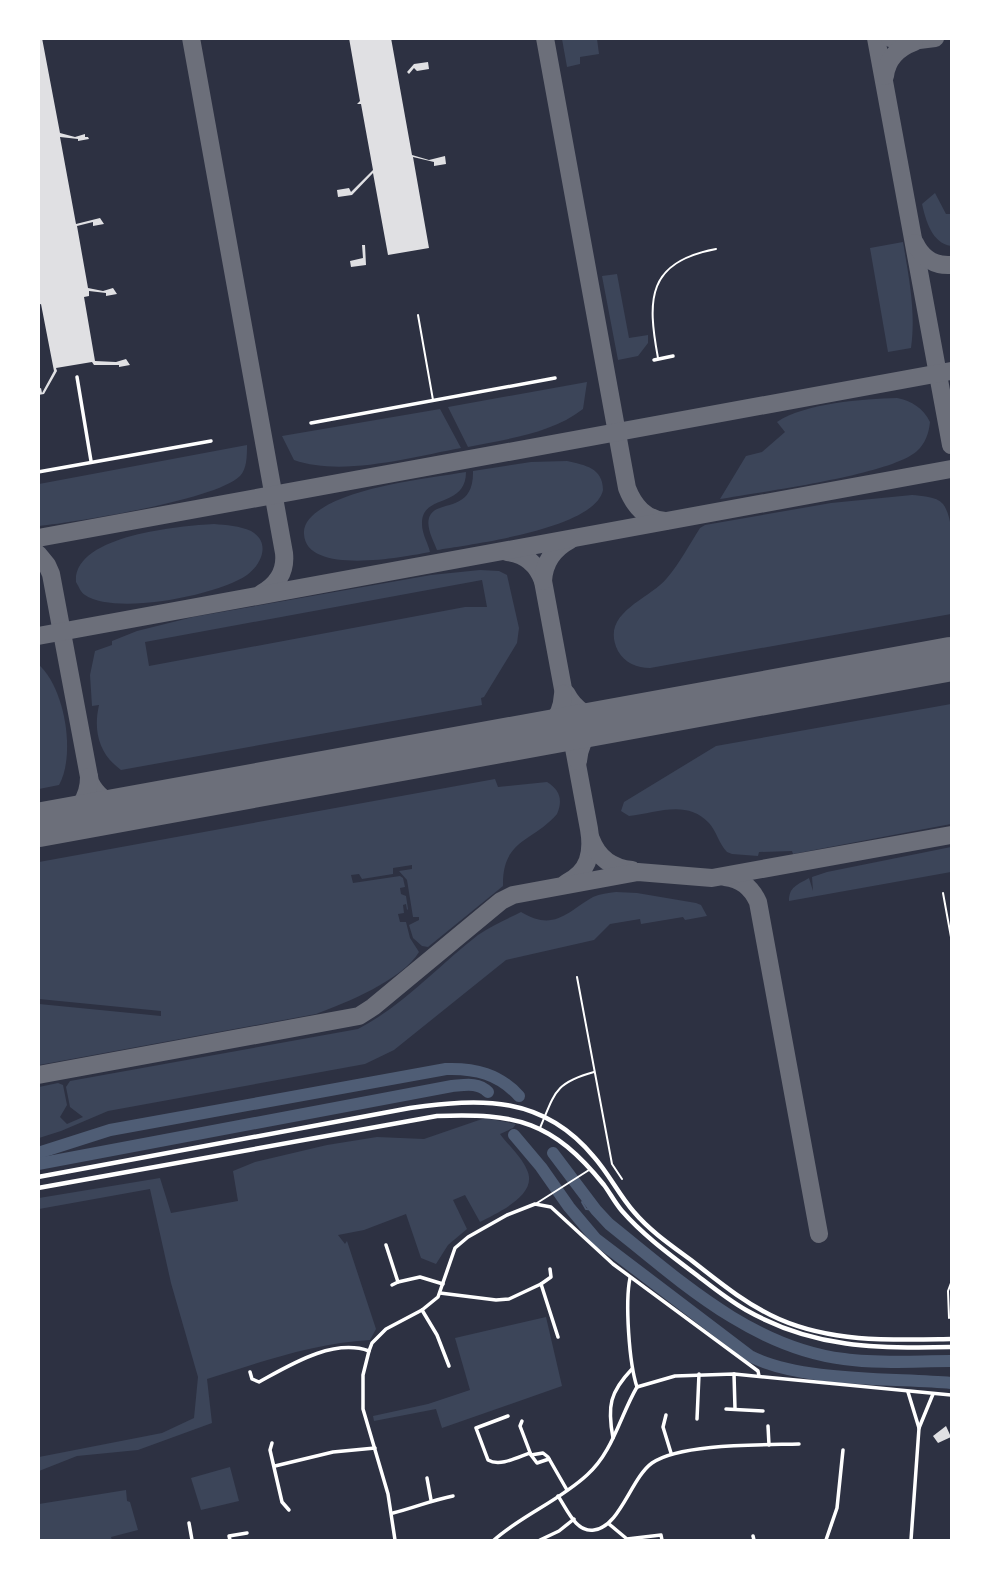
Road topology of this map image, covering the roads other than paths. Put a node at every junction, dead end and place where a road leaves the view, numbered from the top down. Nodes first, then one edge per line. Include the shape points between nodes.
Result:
1 (716, 249) dead end
2 (418, 315) dead end
3 (673, 356) dead end
4 (656, 359) joint
5 (77, 377) dead end
6 (555, 378) dead end
7 (433, 400) junction
8 (311, 423) dead end
9 (211, 442) dead end
10 (91, 461) junction
11 (38, 471) edge
12 (943, 894) dead end
13 (951, 937) edge
14 (577, 977) dead end
15 (595, 1072) junction
16 (545, 1117) junction
17 (540, 1128) junction
18 (590, 1170) junction
19 (38, 1177) edge
20 (622, 1179) dead end
21 (38, 1188) edge
22 (535, 1204) junction
23 (386, 1245) dead end
24 (551, 1269) dead end
25 (631, 1278) junction
26 (398, 1282) junction
27 (443, 1284) junction
28 (541, 1284) junction
29 (951, 1284) edge
30 (391, 1285) dead end
31 (440, 1293) junction
32 (422, 1310) junction
33 (949, 1318) dead end
34 (558, 1337) dead end
35 (951, 1339) edge
36 (951, 1347) edge
37 (369, 1351) junction
38 (449, 1366) dead end
39 (633, 1368) junction
40 (250, 1372) dead end
41 (699, 1374) junction
42 (734, 1374) junction
43 (759, 1376) junction
44 (637, 1387) junction
45 (908, 1392) junction
46 (933, 1395) junction
47 (951, 1395) edge
48 (726, 1409) dead end
49 (735, 1409) junction
50 (763, 1411) dead end
51 (666, 1415) dead end
52 (508, 1416) dead end
53 (697, 1419) dead end
54 (522, 1420) dead end
55 (768, 1426) dead end
56 (919, 1428) junction
57 (613, 1440) junction
58 (272, 1443) dead end
59 (799, 1444) dead end
60 (769, 1445) junction
61 (374, 1448) junction
62 (843, 1450) dead end
63 (531, 1454) junction
64 (671, 1454) junction
65 (550, 1459) junction
66 (275, 1466) junction
67 (426, 1478) dead end
68 (566, 1490) junction
69 (453, 1496) dead end
70 (558, 1496) junction
71 (431, 1500) junction
72 (289, 1510) dead end
73 (393, 1513) junction
74 (574, 1519) junction
75 (189, 1523) dead end
76 (609, 1524) junction
77 (247, 1533) dead end
78 (192, 1541) edge
79 (230, 1541) edge
80 (395, 1541) edge
81 (494, 1541) edge
82 (540, 1541) edge
83 (662, 1541) edge
84 (826, 1541) edge
85 (911, 1541) edge

1 - 4 lane via 681,261 657,285 652,299
2 - 7 lane
3 - 4 street
5 - 10 street
6 - 7 street
7 - 8 street
9 - 10 street
10 - 11 street
12 - 13 lane
14 - 15 lane
15 - 16 lane via 556,1090
15 - 20 lane via 612,1164
16 - 17 lane
16 - 19 street via 509,1104 442,1104
16 - 35 street via 593,1155 650,1227 750,1304 779,1319 832,1334 862,1339
17 - 18 street via 564,1143
17 - 21 street via 489,1115 437,1116
18 - 22 lane
18 - 36 street via 646,1235 744,1309 768,1321 832,1343
22 - 25 street via 551,1207
22 - 27 street via 507,1215 455,1248
23 - 26 street
24 - 28 street via 551,1277
25 - 39 street
25 - 43 street
26 - 27 street via 420,1277
26 - 30 street
27 - 31 street
28 - 31 street via 509,1299
28 - 34 street
29 - 33 lane
31 - 32 street
32 - 37 street via 386,1329
32 - 38 street
37 - 40 street via 348,1347 323,1353 259,1382
37 - 61 street via 362,1388
39 - 44 street
39 - 57 street via 610,1403
41 - 42 street
41 - 44 street
41 - 53 street
42 - 43 street
42 - 49 street
43 - 45 street
44 - 57 street
45 - 46 street
45 - 56 street
46 - 47 street
46 - 56 street
48 - 49 street
49 - 50 street
51 - 64 street via 663,1427
52 - 63 street via 476,1428 488,1460 503,1462
54 - 63 street
55 - 60 street
56 - 85 street
57 - 68 street via 587,1476
58 - 66 street
59 - 60 street
60 - 64 street
61 - 66 street
61 - 73 street
62 - 84 street via 837,1508
63 - 65 street via 543,1453
63 - 65 street via 537,1463
64 - 76 street via 650,1464
65 - 68 street
66 - 72 street via 282,1502
67 - 71 street
68 - 70 street
69 - 71 street
70 - 74 street
70 - 81 street
71 - 73 street
73 - 80 street
74 - 76 street via 587,1530
74 - 82 street
75 - 78 street
76 - 83 street via 627,1539 662,1535
77 - 79 street via 229,1536

